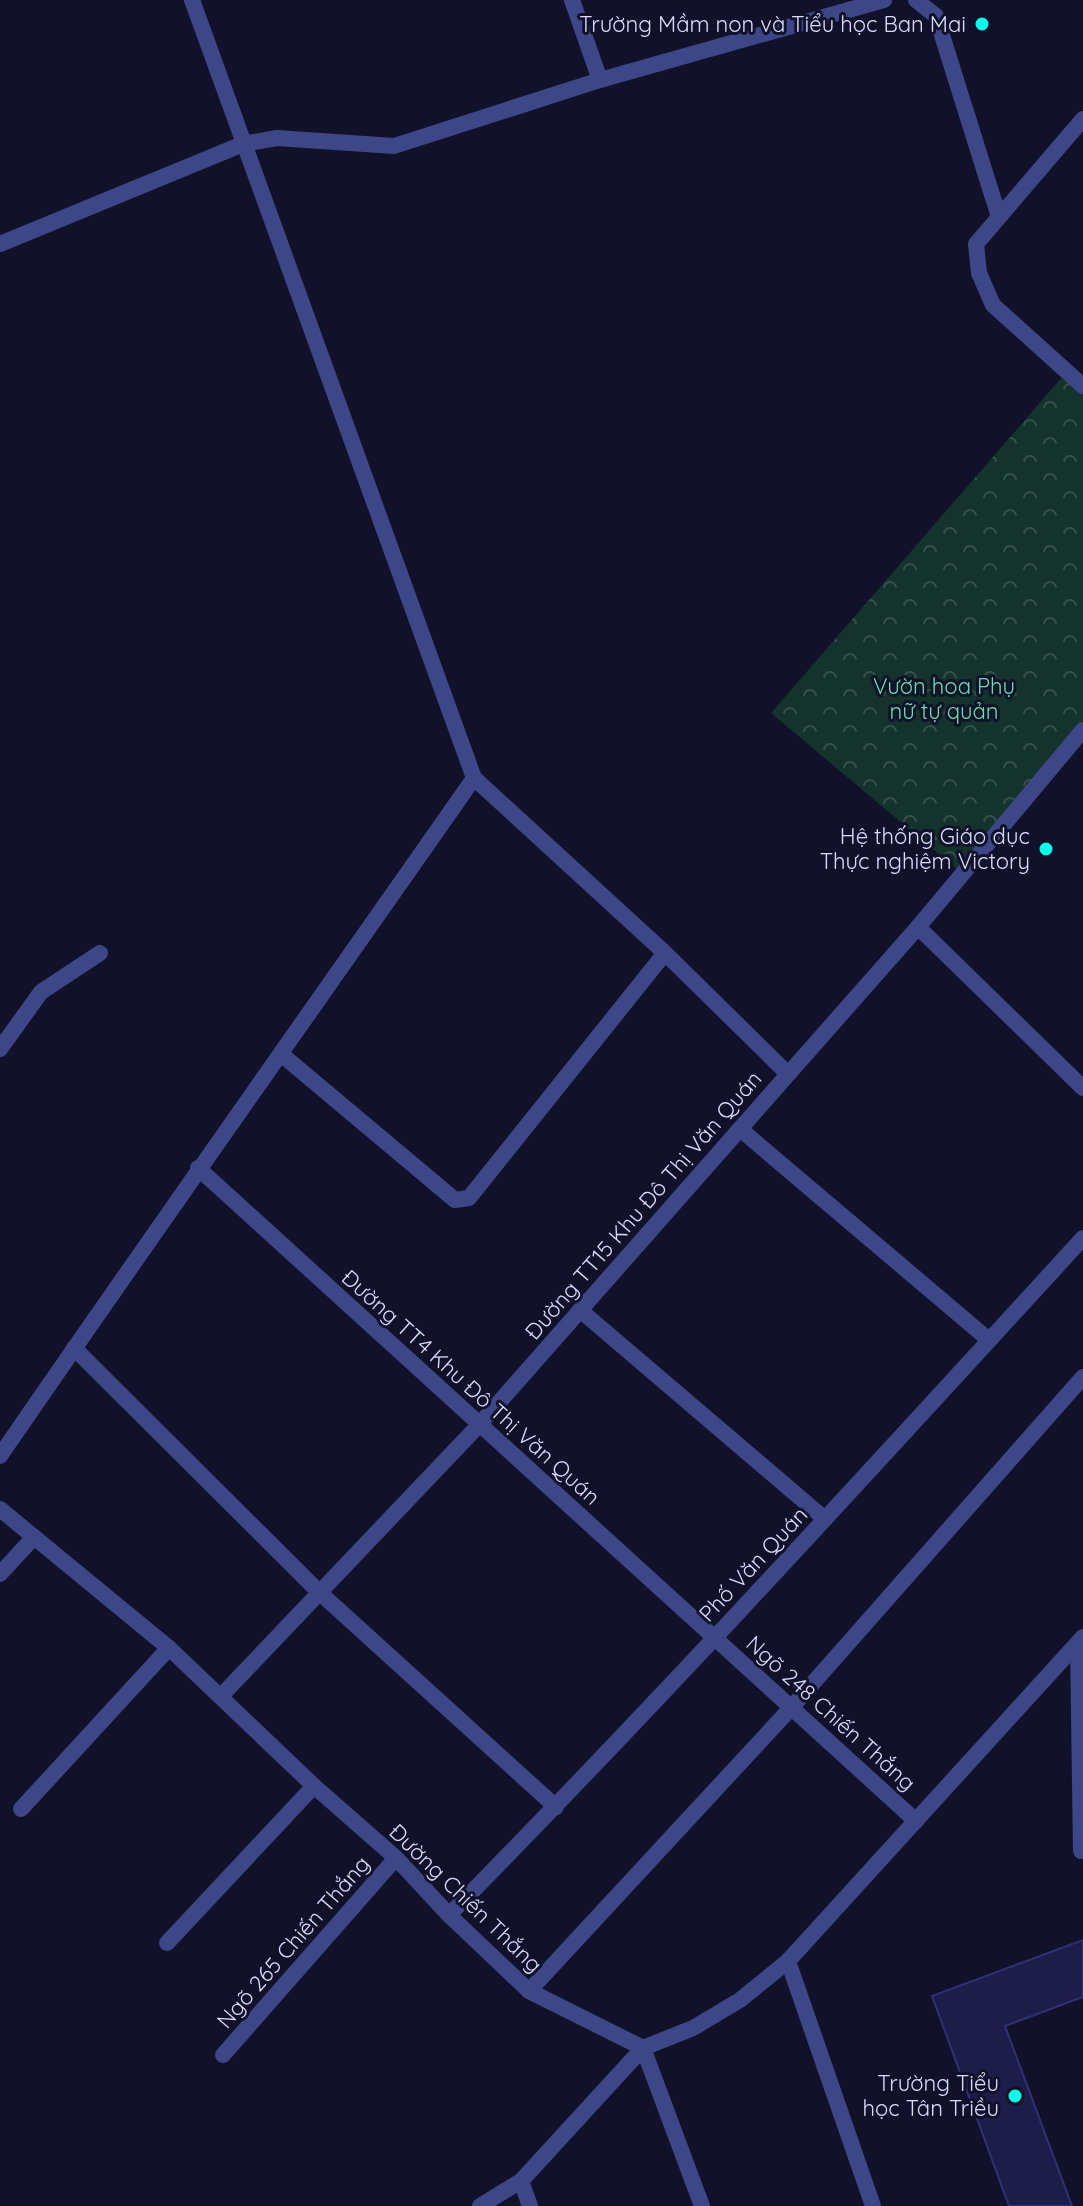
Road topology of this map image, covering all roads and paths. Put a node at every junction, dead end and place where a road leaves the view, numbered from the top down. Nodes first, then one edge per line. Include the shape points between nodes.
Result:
1 (192, 0) edge
2 (572, 0) edge
3 (884, 0) edge
4 (916, 0) edge
5 (600, 80) junction
6 (1083, 120) edge
7 (243, 144) junction
8 (999, 217) junction
9 (0, 244) edge
10 (1083, 386) edge
11 (1083, 730) edge
12 (474, 778) junction
13 (918, 927) junction
14 (100, 953) dead end
15 (665, 953) junction
16 (0, 1049) edge
17 (281, 1054) junction
18 (788, 1074) junction
19 (1083, 1088) edge
20 (740, 1129) junction
21 (198, 1168) junction
22 (1083, 1238) edge
23 (580, 1310) junction
24 (989, 1340) junction
25 (74, 1348) junction
26 (1083, 1377) edge
27 (479, 1425) junction
28 (0, 1456) edge
29 (0, 1509) edge
30 (825, 1519) junction
31 (34, 1537) junction
32 (0, 1574) edge
33 (319, 1592) junction
34 (715, 1637) junction
35 (1080, 1640) edge
36 (169, 1648) junction
37 (221, 1696) junction
38 (791, 1708) junction
39 (314, 1786) junction
40 (556, 1807) junction
41 (21, 1809) dead end
42 (916, 1821) junction
43 (1081, 1851) dead end
44 (396, 1858) junction
45 (449, 1915) junction
46 (167, 1943) dead end
47 (788, 1961) junction
48 (529, 1991) junction
49 (643, 2048) junction
50 (223, 2055) dead end
51 (521, 2181) junction
52 (480, 2206) edge
53 (530, 2206) edge
54 (702, 2206) edge
55 (873, 2206) edge

1 - 7 street
2 - 5 street
3 - 5 street
4 - 8 street via 936,16
5 - 7 street via 394,146 277,138
6 - 8 street
7 - 9 street
7 - 12 street
8 - 10 street via 976,244 979,273 993,305
11 - 13 street, Đường TT15 Khu Đô Thị Văn Quán
12 - 15 street
12 - 17 street
13 - 18 street, Đường TT15 Khu Đô Thị Văn Quán
13 - 19 street
14 - 16 street via 41,992
15 - 17 street via 469,1198 455,1200
15 - 18 street
17 - 21 street
18 - 20 street, Đường TT15 Khu Đô Thị Văn Quán
20 - 23 street, Đường TT15 Khu Đô Thị Văn Quán
20 - 24 street
21 - 25 street
21 - 27 street, Đường TT4 Khu Đô Thị Văn Quán
22 - 24 street, Phố Văn Quán
23 - 27 street, Đường TT15 Khu Đô Thị Văn Quán
23 - 30 street
24 - 30 street, Phố Văn Quán
25 - 28 street
25 - 33 street
26 - 38 street
27 - 33 street, Đường TT15 Khu Đô Thị Văn Quán
27 - 34 street, Đường TT4 Khu Đô Thị Văn Quán
29 - 31 street, Đường Chiến Thắng
30 - 34 street, Phố Văn Quán
31 - 32 street
31 - 36 street, Đường Chiến Thắng
33 - 37 street, Đường TT15 Khu Đô Thị Văn Quán
33 - 40 street
34 - 38 street, Ngõ 248 Chiến Thắng
34 - 40 street, Phố Văn Quán
35 - 42 street
35 - 43 street
36 - 37 street, Đường Chiến Thắng
36 - 41 street
37 - 39 street, Đường Chiến Thắng
38 - 42 street, Ngõ 248 Chiến Thắng
38 - 48 street
39 - 44 street, Đường Chiến Thắng
39 - 46 street
40 - 45 street, Phố Văn Quán
42 - 47 street
44 - 45 street, Đường Chiến Thắng
44 - 50 street, Ngõ 265 Chiến Thắng
45 - 48 street, Đường Chiến Thắng
47 - 49 street via 705,2021
47 - 55 street
48 - 49 street, Đường Chiến Thắng
49 - 51 street
49 - 54 street
51 - 52 street
51 - 53 street

